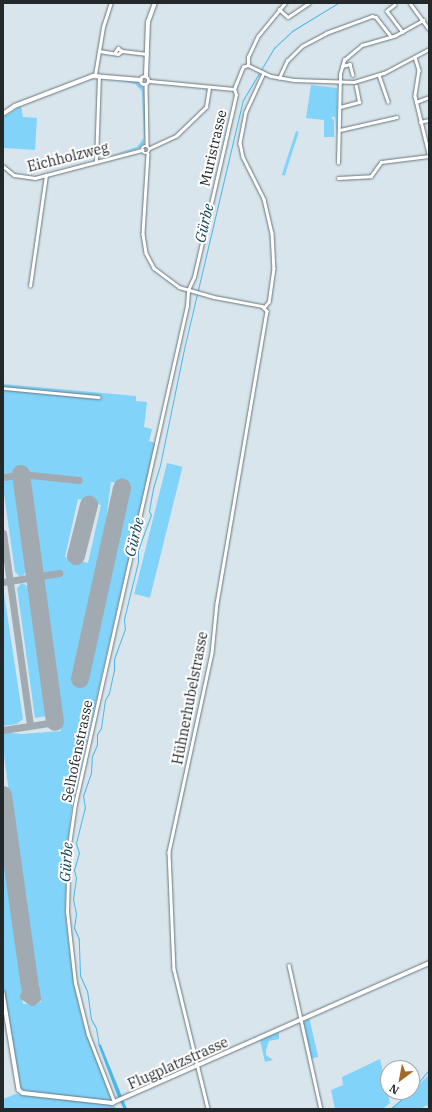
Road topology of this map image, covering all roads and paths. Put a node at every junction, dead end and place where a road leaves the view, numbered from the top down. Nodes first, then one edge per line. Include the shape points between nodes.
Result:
1 (111, 3) edge
2 (155, 3) edge
3 (285, 3) edge
4 (309, 3) edge
5 (410, 3) edge
6 (395, 5) dead end
7 (279, 9) junction
8 (423, 20) junction
9 (429, 29) edge
10 (403, 32) junction
11 (391, 36) junction
12 (429, 49) edge
13 (99, 51) junction
14 (122, 51) junction
15 (115, 52) junction
16 (148, 54) junction
17 (414, 57) junction
18 (248, 65) junction
19 (341, 66) junction
20 (262, 72) junction
21 (97, 75) junction
22 (354, 75) dead end
23 (379, 75) junction
24 (146, 76) junction
25 (279, 78) junction
26 (141, 80) junction
27 (150, 81) junction
28 (340, 83) junction
29 (146, 85) junction
30 (356, 86) dead end
31 (209, 87) junction
32 (234, 89) junction
33 (429, 97) edge
34 (388, 101) dead end
35 (416, 102) junction
36 (340, 107) junction
37 (3, 114) edge
38 (397, 117) dead end
39 (429, 120) edge
40 (420, 122) junction
41 (340, 130) junction
42 (147, 145) junction
43 (150, 148) junction
44 (142, 150) junction
45 (148, 154) junction
46 (429, 155) edge
47 (96, 161) junction
48 (338, 163) dead end
49 (3, 166) edge
50 (46, 175) junction
51 (338, 178) dead end
52 (30, 286) dead end
53 (188, 290) junction
54 (266, 308) junction
55 (3, 388) edge
56 (99, 397) dead end
57 (165, 404) joint
58 (429, 963) edge
59 (289, 965) dead end
60 (3, 993) edge
61 (301, 1019) junction
62 (197, 1066) junction
63 (117, 1102) junction
64 (208, 1109) edge
65 (321, 1109) edge

1 - 13 street
2 - 16 street via 148,22
3 - 7 street, Muristrasse
4 - 7 street via 288,18
5 - 8 street
6 - 10 street via 387,11
7 - 18 street, Muristrasse via 258,36 248,57
8 - 9 street
8 - 10 street
10 - 11 street
11 - 19 street via 357,48 347,56
11 - 25 street via 376,17 372,16 326,33 302,46 287,61
12 - 17 street
13 - 15 street
13 - 21 street
14 - 15 street via 118,54
14 - 15 street via 118,48
14 - 16 street
16 - 24 street
17 - 23 street
17 - 35 street via 419,70
18 - 20 street
18 - 32 street, Muristrasse via 244,67
19 - 22 street via 350,64
19 - 28 street
20 - 25 street
20 - 54 street, Hühnerhubelstrasse via 246,112 240,143 242,156 264,199 272,233 273,272
21 - 26 street
21 - 37 street via 15,106
21 - 47 street
23 - 28 street
23 - 34 street
24 - 26 street
24 - 27 street
25 - 28 street
26 - 29 street
27 - 29 street
27 - 31 street
28 - 36 street
29 - 42 street
30 - 36 street via 358,102
31 - 32 street
31 - 43 street via 206,107 176,136
32 - 53 street, Muristrasse via 236,95 194,277
33 - 35 street
35 - 40 street
36 - 41 street
38 - 41 street
39 - 40 street
40 - 46 street
41 - 48 street
42 - 43 street
42 - 44 street
43 - 45 street
44 - 45 street
44 - 47 street, Eichholzweg
45 - 53 street via 142,230 144,246 149,260 159,273 172,283
46 - 51 street via 381,162 371,176
47 - 50 street, Eichholzweg
49 - 50 street, Eichholzweg via 8,173 19,177
50 - 52 street
53 - 54 street
53 - 57 street, Muristrasse via 187,306
54 - 62 street, Hühnerhubelstrasse via 217,603 212,653 169,852 171,951
55 - 56 street
57 - 63 street, Selhofenstrasse via 75,804 67,859 67,912 75,983 88,1035
58 - 61 street, Flugplatzstrasse
59 - 61 street
60 - 63 street, Flugplatzstrasse via 19,1090 62,1098
61 - 62 street, Flugplatzstrasse
61 - 65 street
62 - 63 street, Flugplatzstrasse
62 - 64 street, Hühnerhubelstrasse

